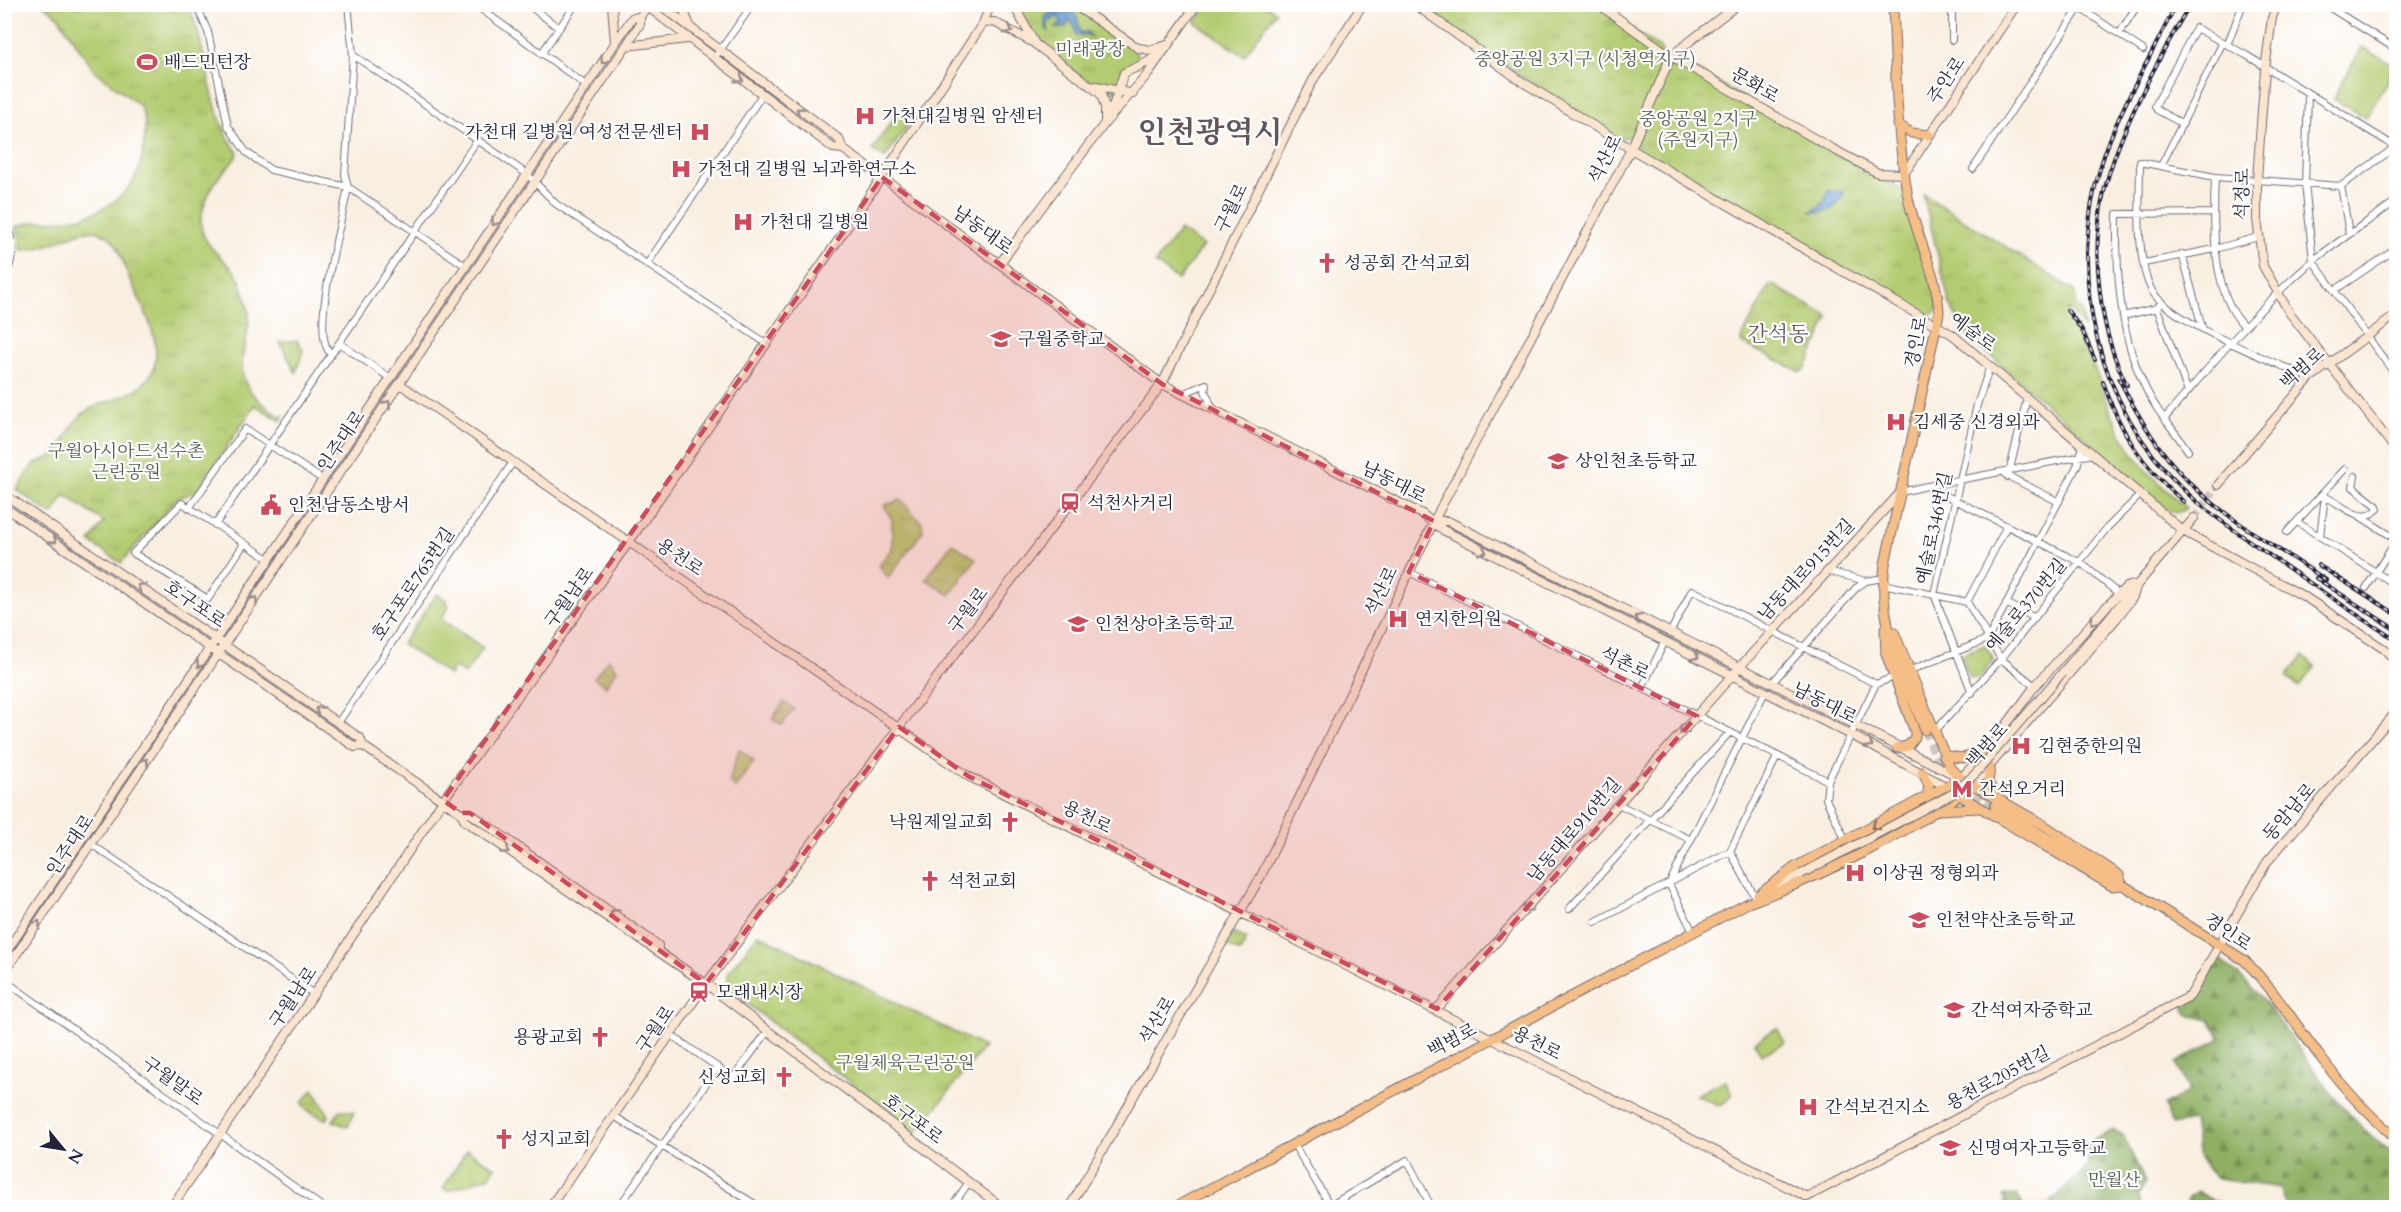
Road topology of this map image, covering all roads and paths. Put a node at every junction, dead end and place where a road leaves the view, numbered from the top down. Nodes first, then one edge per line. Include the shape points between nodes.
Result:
1 (196, 4) edge
2 (348, 4) edge
3 (474, 4) edge
4 (526, 4) edge
5 (576, 4) edge
6 (612, 4) edge
7 (658, 4) edge
8 (681, 4) edge
9 (753, 4) edge
10 (991, 4) edge
11 (1073, 4) edge
12 (1197, 4) edge
13 (1364, 4) edge
14 (1414, 4) edge
15 (1598, 4) edge
16 (1738, 4) edge
17 (1893, 4) edge
18 (1949, 4) edge
19 (1957, 4) edge
20 (2017, 4) edge
21 (2138, 4) edge
22 (2243, 4) edge
23 (2277, 4) edge
24 (2324, 4) edge
25 (646, 5) edge
26 (2078, 6) edge
27 (1016, 8) edge
28 (1952, 12) junction
29 (640, 16) junction
30 (983, 23) junction
31 (559, 28) junction
32 (2119, 34) junction
33 (690, 35) junction
34 (1952, 40) dead end
35 (615, 44) junction
36 (1035, 44) junction
37 (2225, 44) junction
38 (1132, 45) junction
39 (1167, 45) junction
40 (626, 46) junction
41 (2397, 49) edge
42 (2144, 50) dead end
43 (541, 54) junction
44 (353, 55) junction
45 (716, 55) junction
46 (1671, 56) junction
47 (1143, 64) junction
48 (2265, 69) junction
49 (1147, 75) junction
50 (1093, 85) junction
51 (587, 86) junction
52 (1118, 92) junction
53 (1133, 94) junction
54 (762, 95) junction
55 (2308, 95) junction
56 (1105, 123) junction
57 (2183, 124) junction
58 (1898, 125) junction
59 (1929, 135) junction
60 (2397, 135) edge
61 (478, 139) junction
62 (2395, 147) edge
63 (1630, 148) junction
64 (843, 149) junction
65 (2161, 166) junction
66 (1973, 169) dead end
67 (527, 174) junction
68 (1904, 174) junction
69 (882, 177) junction
70 (2216, 177) junction
71 (2257, 179) junction
72 (533, 183) junction
73 (2305, 183) junction
74 (2341, 186) junction
75 (348, 187) junction
76 (2395, 204) edge
77 (2213, 213) junction
78 (2140, 214) junction
79 (4, 222) edge
80 (415, 232) junction
81 (2349, 233) junction
82 (2258, 237) junction
83 (2215, 249) junction
84 (2397, 249) edge
85 (2182, 254) junction
86 (2313, 261) junction
87 (1000, 263) junction
88 (2144, 263) junction
89 (647, 264) junction
90 (466, 266) junction
91 (4, 279) edge
92 (2335, 290) junction
93 (2278, 294) junction
94 (2159, 305) junction
95 (2397, 315) edge
96 (2123, 316) junction
97 (1937, 325) junction
98 (2244, 326) junction
99 (2202, 327) junction
100 (2367, 335) junction
101 (2230, 342) junction
102 (339, 343) junction
103 (766, 343) junction
104 (331, 354) junction
105 (2330, 363) junction
106 (1990, 366) junction
107 (2396, 373) edge
108 (390, 378) junction
109 (2310, 378) junction
110 (400, 384) junction
111 (1162, 384) junction
112 (2188, 392) junction
113 (1182, 394) junction
114 (2026, 398) junction
115 (1214, 410) junction
116 (2166, 418) junction
117 (270, 444) junction
118 (2083, 446) junction
119 (2397, 450) edge
120 (2188, 451) dead end
121 (2092, 454) junction
122 (2079, 458) junction
123 (513, 462) junction
124 (2345, 469) dead end
125 (2009, 474) junction
126 (2355, 476) dead end
127 (322, 479) junction
128 (1960, 480) junction
129 (2218, 485) tunnel mouth
130 (1927, 486) junction
131 (1901, 492) junction
132 (4, 494) edge
133 (2140, 495) junction
134 (2324, 495) junction
135 (1956, 500) junction
136 (2059, 502) junction
137 (4, 507) edge
138 (189, 508) junction
139 (2361, 517) junction
140 (2194, 518) tunnel mouth
141 (1434, 521) junction
142 (2297, 522) junction
143 (215, 525) junction
144 (2007, 526) junction
145 (2183, 531) junction
146 (2287, 532) dead end
147 (2320, 536) junction
148 (2397, 540) edge
149 (2039, 541) junction
150 (629, 542) junction
151 (244, 544) junction
152 (269, 559) junction
153 (2081, 563) junction
154 (1827, 571) junction
155 (1409, 572) junction
156 (2376, 572) junction
157 (1866, 581) junction
158 (1883, 581) junction
159 (2137, 584) junction
160 (2397, 585) edge
161 (2366, 588) dead end
162 (2119, 594) junction
163 (1935, 596) junction
164 (1966, 602) junction
165 (2006, 603) junction
166 (1885, 615) junction
167 (2033, 617) junction
168 (1773, 630) junction
169 (1668, 637) junction
170 (1988, 639) junction
171 (221, 642) junction
172 (1805, 647) junction
173 (215, 650) junction
174 (1955, 652) junction
175 (2001, 659) junction
176 (2397, 661) edge
177 (1911, 670) junction
178 (1736, 671) junction
179 (1894, 677) junction
180 (1771, 684) junction
181 (1876, 684) junction
182 (2036, 686) junction
183 (1642, 688) junction
184 (1765, 692) junction
185 (1972, 693) junction
186 (2397, 712) edge
187 (1697, 716) junction
188 (338, 723) junction
189 (899, 727) junction
190 (1852, 730) junction
191 (1930, 730) junction
192 (1730, 732) junction
193 (1914, 732) junction
194 (1742, 739) junction
195 (363, 746) junction
196 (1897, 748) junction
197 (1988, 750) junction
198 (1944, 756) junction
199 (1777, 757) junction
200 (1990, 768) junction
201 (1922, 772) junction
202 (1961, 778) junction
203 (1828, 781) junction
204 (1974, 784) junction
205 (1947, 787) junction
206 (1960, 795) junction
207 (1927, 798) junction
208 (443, 800) junction
209 (1996, 800) junction
210 (1618, 804) junction
211 (1974, 809) junction
212 (1938, 810) junction
213 (1990, 815) junction
214 (1650, 820) junction
215 (1691, 840) junction
216 (1846, 840) junction
217 (91, 844) junction
218 (1730, 851) junction
219 (1669, 884) junction
220 (2122, 885) junction
221 (1751, 900) junction
222 (1569, 909) dead end
223 (1240, 911) junction
224 (1595, 922) dead end
225 (1693, 932) junction
226 (2219, 944) junction
227 (4, 955) edge
228 (4, 973) edge
229 (4, 980) edge
230 (706, 984) junction
231 (315, 994) junction
232 (1437, 1010) junction
233 (768, 1031) junction
234 (671, 1035) junction
235 (1491, 1038) junction
236 (2110, 1039) joint
237 (718, 1068) junction
238 (614, 1116) junction
239 (221, 1134) junction
240 (2397, 1138) edge
241 (1293, 1143) junction
242 (661, 1146) junction
243 (969, 1182) junction
244 (1807, 1197) joint
245 (1329, 1207) edge
246 (171, 1208) edge
247 (324, 1208) edge
248 (549, 1208) edge
249 (618, 1208) edge
250 (760, 1208) edge
251 (951, 1208) edge
252 (1003, 1208) edge
253 (1069, 1208) edge
254 (1173, 1208) edge
255 (1432, 1208) edge

1 - 75 street via 208,32 228,126 244,151 271,170
2 - 44 street
3 - 43 street
4 - 31 street
5 - 31 street
6 - 35 main road
7 - 33 main road, 남동대로
8 - 33 main road
9 - 45 street
10 - 30 main road, 구월남로
11 - 38 main road
12 - 39 main road
13 - 111 main road, 구월로 via 1313,80
14 - 63 main road, 예술로 via 1521,81
15 - 46 main road, 문화로
16 - 46 main road, 석산로
17 - 58 main road, 경인로
18 - 28 street
19 - 28 street
20 - 59 main road, 주안로
21 - 32 street
22 - 37 street
23 - 48 main road, 석정로
24 - 41 street
25 - 29 main road, 인주대로
25 - 33 main road, 남동대로
26 - 32 street
26 - 66 street
27 - 36 main road
28 - 34 street
29 - 35 main road, 인주대로 via 632,18
29 - 40 main road, 인주대로 via 640,24
30 -> 36 main road via 994,21
30 - 69 main road, 구월남로
31 - 43 street
32 - 42 street
33 - 40 main road
33 - 45 main road, 남동대로
35 -> 51 main road, 인주대로
36 - 50 main road
37 - 48 street
37 - 57 street
37 - 57 street via 2196,28 2155,106
38 - 39 main road via 1144,50
38 - 47 main road
39 - 47 main road
39 - 49 main road
40 - 72 main road, 인주대로
43 - 51 street
44 - 61 street
44 - 75 street via 345,175
45 -> 54 main road, 남동대로
64 -> 45 main road, 남동대로 via 839,140
46 - 63 main road, 석산로
46 - 68 main road, 문화로 via 1878,173
47 - 49 main road
47 - 52 main road via 1124,73
48 - 55 street
48 - 71 main road, 석정로
49 - 53 main road
50 - 52 main road
50 - 56 main road via 1104,98
51 - 67 main road, 인주대로
52 - 53 main road
52 - 56 main road
53 - 56 main road
54 - 64 main road, 남동대로 via 833,148
54 - 89 street
55 - 62 street
55 - 73 street
56 - 87 main road
57 - 65 street
58 - 59 main road via 1912,133
58 - 68 main road, 경인로
59 - 68 main road, 주안로
60 - 62 street
61 - 67 street
61 - 80 street
62 - 74 street
63 - 97 main road, 예술로
63 - 141 main road, 석산로
64 - 69 main road, 남동대로
65 - 70 street
65 - 78 street via 2140,162
67 - 72 street
67 -> 90 main road, 인주대로
68 - 97 main road, 경인로 via 1938,304
69 - 87 main road, 남동대로
69 - 103 main road, 구월남로
70 - 71 street
70 - 77 street
71 - 73 street
71 - 82 main road, 석정로
72 - 89 street via 556,204
72 - 110 main road, 인주대로
73 - 74 street
73 - 86 street
74 - 81 street
75 - 80 street
75 - 104 street via 323,326 323,345
76 - 81 street
77 - 78 street
77 - 83 street
78 - 88 street
78 - 96 street via 2117,214 2117,268
79 - 91 street via 11,232 13,249
80 - 90 street
80 - 102 street
81 - 86 street
82 - 83 street
82 - 93 main road, 석정로 via 2263,266
83 - 85 street
83 - 98 street via 2226,290
84 - 92 street
85 - 88 street
85 - 99 street
86 - 92 street
86 - 93 street
87 - 111 main road, 남동대로
88 - 94 street
89 - 103 street
90 - 108 main road, 인주대로
92 - 100 street
93 - 98 street
93 - 105 main road, 석정로
94 - 96 street
94 - 99 street
94 - 112 street
95 - 100 main road, 백범로
96 - 116 street via 2131,349
97 - 106 main road, 예술로
97 - 131 main road, 경인로
98 - 101 street
99 - 101 street
100 - 105 main road, 백범로
100 - 107 street
101 - 109 street
101 - 112 street
102 - 104 street
102 - 108 street
103 - 150 main road, 구월남로
104 - 117 street
105 - 109 main road, 백범로
105 - 119 main road, 석정로
106 - 114 main road, 예술로
106 - 128 street, 예술로346번길
108 - 127 main road, 인주대로
109 - 129 main road, 백범로
110 - 123 main road, 용천로
171 -> 110 main road, 인주대로
111 - 113 main road, 남동대로
111 - 189 main road, 구월로
112 - 116 street
113 - 115 main road, 남동대로
113 - 115 street via 1206,384 1205,391
114 - 118 main road, 예술로
114 - 125 street
115 - 141 main road, 남동대로
116 - 120 street
117 - 127 street
117 - 138 street via 245,429
117 - 143 street
118 - 121 main road, 예술로
118 - 122 street
121 - 122 street
121 - 133 main road, 예술로
122 - 125 street
122 - 136 street
123 - 150 main road, 용천로
123 - 188 street, 호구포로765번길
124 - 134 street
125 - 128 street via 2000,472
125 - 136 street
126 - 139 street via 2353,488 2378,509 2371,516
127 - 152 main road, 인주대로
128 - 130 street
128 - 135 street, 예술로346번길
130 - 131 street
130 - 135 street
131 - 154 main road, 남동대로915번길
131 - 158 main road, 경인로
171 -> 132 main road, 호구포로
133 - 145 main road, 예술로
133 - 153 street, 예술로370번길 via 2107,528
134 - 139 street
134 - 142 street
134 - 147 street
135 - 144 street
135 - 163 street, 예술로346번길
136 - 149 street
137 -> 173 main road, 호구포로
138 - 143 street
138 - 151 street via 178,504 133,554 208,598
139 - 148 street
140 - 145 main road, 백범로
141 - 155 main road, 석산로
141 - 169 main road, 남동대로 via 1448,521
142 - 146 street
142 - 147 street
143 - 151 street
144 - 149 street
144 - 164 street
145 - 159 main road, 백범로
145 - 176 main road, 예술로 via 2305,597
147 - 156 street
148 - 156 street
149 - 153 street
149 - 165 street
150 - 189 main road, 용천로
150 - 208 main road, 구월남로
151 - 152 street
152 - 171 main road, 인주대로
153 - 162 street
153 - 167 street, 예술로370번길
154 - 157 street
154 - 168 main road, 남동대로915번길
155 - 183 street, 석촌로
155 - 223 main road, 석산로 via 1260,878
156 - 160 street
156 - 161 street
157 - 158 street
157 - 172 street
158 - 163 street
158 - 166 main road, 경인로
159 - 162 main road, 백범로
159 - 200 main road, 백범로 via 2128,604
159 - 221 main road, 백범로, bridge via 1976,773 1954,793
162 -> 182 main road, 백범로
163 - 164 street
163 - 174 street, 예술로346번길
164 - 170 street
165 - 167 street
165 - 170 street
166 - 177 main road, 경인로
166 - 179 main road, 경인로 via 1886,654
166 - 191 main road, 경인로 via 1898,662
167 - 175 street, 예술로370번길
168 - 169 street via 1692,590
168 - 172 street
168 - 178 main road, 남동대로915번길
169 - 178 main road, 남동대로
169 - 183 street
170 - 174 street
170 - 175 street
171 - 173 main road, 인주대로
188 -> 171 main road, 호구포로
172 - 180 street
172 - 181 street
173 - 195 main road, 호구포로 via 355,747
217 -> 173 main road, 인주대로
173 -> 227 main road, 인주대로
174 - 177 street
174 - 185 street, 예술로346번길
175 - 182 street
175 - 185 street, 예술로370번길
177 - 191 main road, 경인로
178 - 180 main road
178 - 184 main road, 남동대로
178 - 187 main road, 남동대로916번길
179 - 181 street
179 - 193 main road, 경인로
180 - 190 main road
181 - 190 street
182 - 197 main road, 백범로
183 - 187 street, 석촌로
184 - 190 main road, 남동대로
184 - 194 street
185 - 191 street, 예술로370번길
186 - 226 main road, 동암남로 via 2267,862
187 - 192 street, 석촌로
187 -> 210 main road, 남동대로916번길
188 - 195 main road, 호구포로 via 360,738
189 - 223 main road, 용천로 via 968,776
189 - 230 main road, 구월로
190 - 196 main road
190 -> 201 main road, 남동대로
190 - 203 street
191 - 193 main road via 1927,734
191 - 198 main road, 경인로
192 - 194 street, 석촌로
192 - 214 street
193 - 196 main road via 1912,742
194 - 199 street, 석촌로
194 - 215 street
195 - 208 main road, 호구포로
196 - 202 main road
197 - 198 main road via 1964,758
197 - 202 main road, 백범로
198 - 202 main road, 경인로
199 - 203 street, 석촌로
199 - 218 street
200 - 204 main road, 백범로
200 - 209 main road via 1988,782
201 - 205 main road, 남동대로
201 - 207 main road via 1929,785
202 - 204 main road, 경인로
202 - 205 main road, 백범로
203 - 216 street via 1826,799
204 - 206 main road, 백범로
204 - 209 main road, 경인로
205 - 206 main road, 남동대로
205 - 207 main road, 백범로
206 - 211 main road, 남동대로
206 - 212 main road, 백범로
207 -> 216 main road, 백범로
208 - 230 main road, 호구포로 via 461,813 465,821
208 - 231 main road, 구월남로
209 - 213 main road via 1989,805
209 - 220 main road, 경인로
210 - 214 street
210 -> 232 main road, 남동대로916번길
211 - 212 main road
211 - 213 main road, 남동대로
212 - 221 main road, 백범로 via 1804,883
213 - 220 main road, 남동대로 via 2112,886
214 - 215 street
214 - 222 street
215 - 219 street
216 - 221 main road, 백범로 via 1796,867
228 -> 217 main road, 인주대로
217 - 231 street
218 - 219 street
218 - 221 street
219 - 224 street
219 - 225 street
220 - 226 main road, 경인로
221 - 225 main road, 백범로
223 - 232 main road, 용천로
223 - 253 main road, 석산로
225 - 235 main road, 백범로
226 - 236 main road, 동암남로 via 2190,996
226 - 240 main road, 경인로 via 2244,960 2270,987 2352,1096
229 - 239 street, 구월말로
230 - 233 main road, 호구포로
230 - 234 main road, 구월로
231 - 239 main road, 구월남로
232 - 235 main road, 용천로
233 - 237 street via 733,1078
233 - 243 main road, 호구포로
234 - 237 street
234 - 238 main road, 구월로
235 - 241 main road, 백범로
235 - 244 main road, 용천로
236 - 244 main road, 용천로205번길
237 - 242 street
238 - 242 street
238 - 248 main road, 구월로
239 - 246 main road, 구월남로
239 - 247 street, 구월말로
241 - 245 street
241 - 254 main road, 백범로
242 - 249 street
242 - 250 street
243 - 251 street
243 - 252 main road, 호구포로
245 - 255 street via 1407,1160

